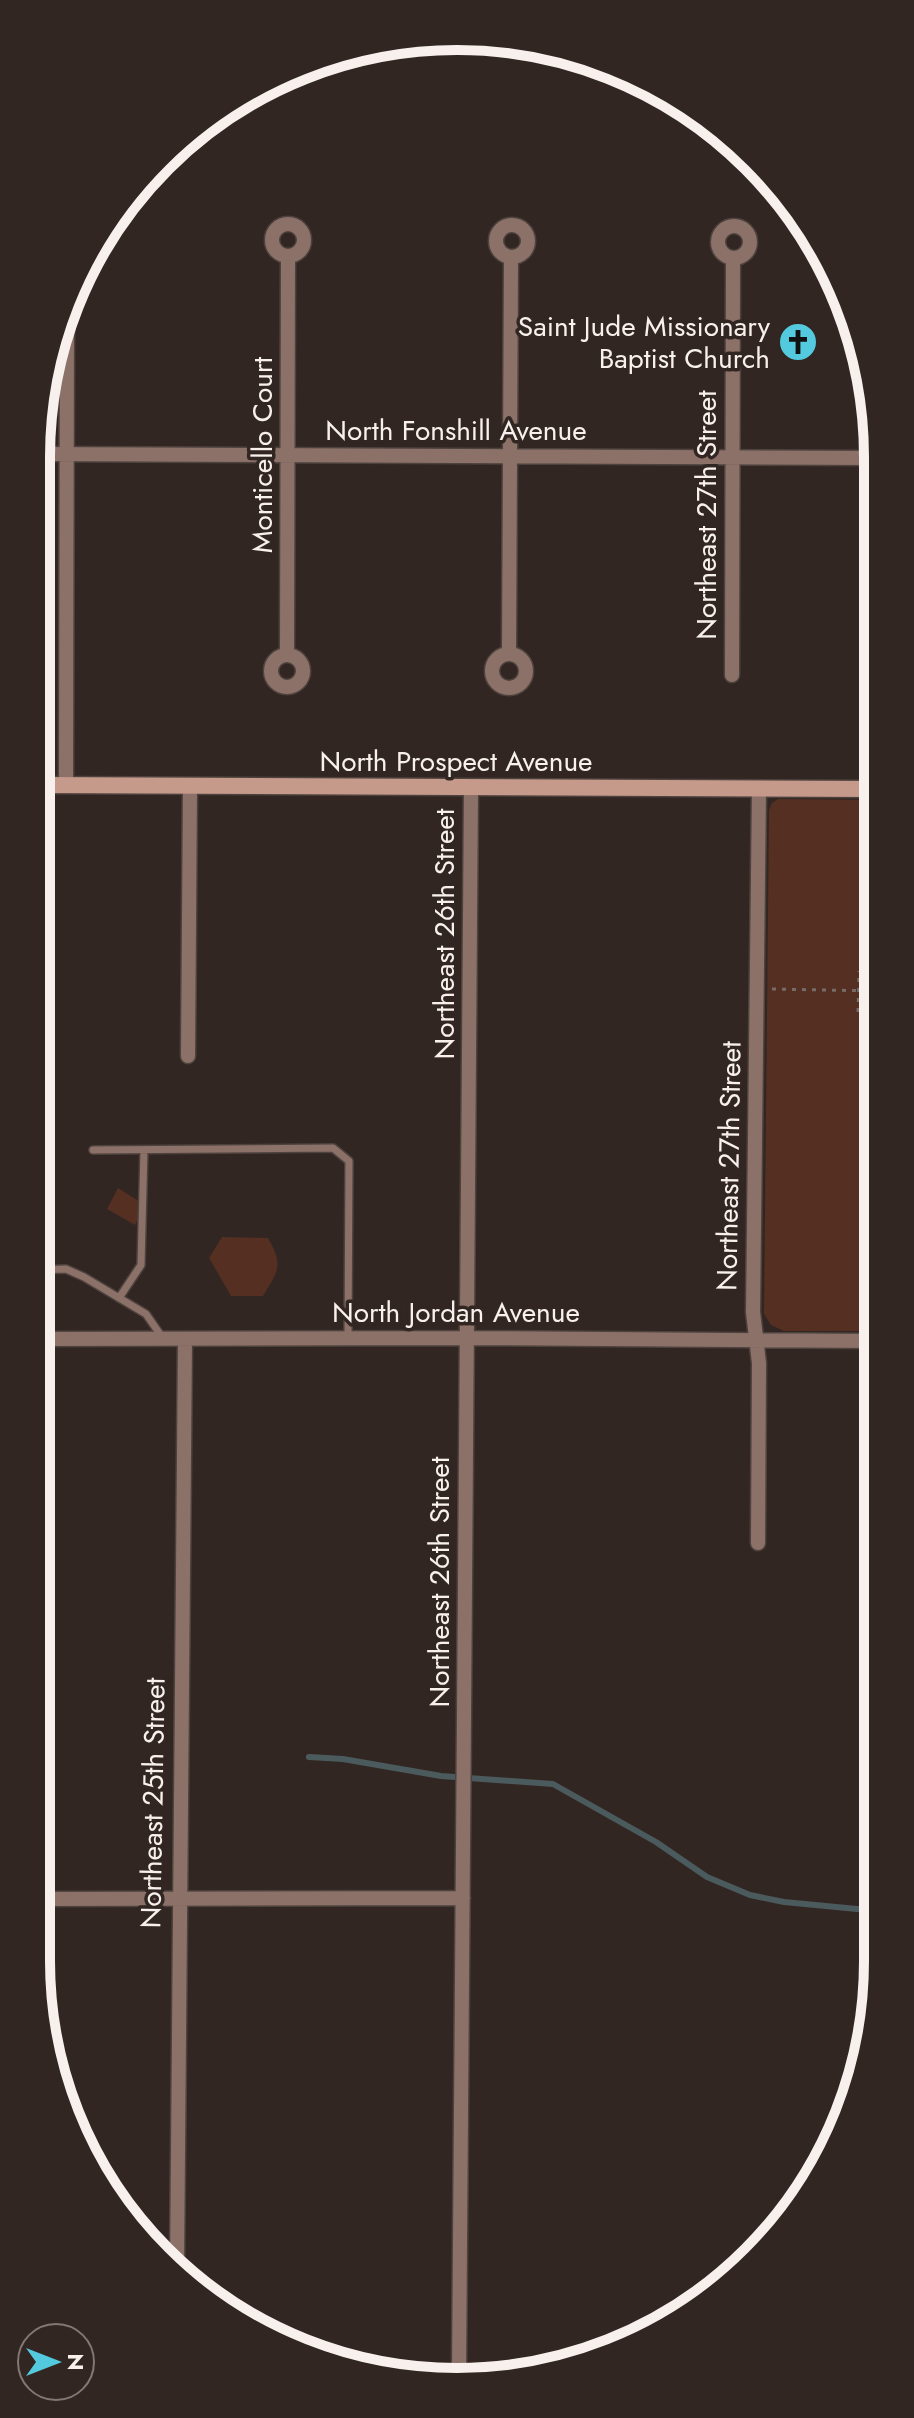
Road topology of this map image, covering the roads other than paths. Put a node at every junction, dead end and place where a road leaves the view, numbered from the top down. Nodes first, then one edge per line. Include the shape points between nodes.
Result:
1 (288, 256) dead end
2 (511, 258) dead end
3 (733, 259) dead end
4 (67, 343) edge
5 (50, 454) edge
6 (66, 454) junction
7 (287, 455) junction
8 (510, 456) junction
9 (732, 457) junction
10 (864, 458) edge
11 (287, 654) dead end
12 (509, 654) dead end
13 (732, 675) dead end
14 (50, 785) edge
15 (66, 785) junction
16 (190, 786) junction
17 (471, 788) junction
18 (759, 789) junction
19 (864, 789) edge
20 (188, 1056) dead end
21 (93, 1150) dead end
22 (144, 1150) junction
23 (50, 1270) edge
24 (119, 1298) junction
25 (348, 1338) junction
26 (467, 1338) junction
27 (50, 1339) edge
28 (164, 1339) junction
29 (185, 1339) junction
30 (757, 1339) junction
31 (864, 1341) edge
32 (758, 1543) dead end
33 (463, 1898) junction
34 (50, 1899) edge
35 (178, 1900) junction
36 (177, 2256) edge
37 (459, 2368) edge

1 - 7 street, Monticello Court
2 - 8 street
3 - 9 street, Northeast 27th Street
4 - 6 street
5 - 6 street, North Fonshill Avenue
6 - 7 street, North Fonshill Avenue
6 - 15 street
7 - 8 street, North Fonshill Avenue
7 - 11 street, Monticello Court
8 - 9 street, North Fonshill Avenue
8 - 12 street
9 - 10 street, North Fonshill Avenue
9 - 13 street, Northeast 27th Street
14 - 15 street, North Prospect Avenue
15 - 16 street, North Prospect Avenue
16 - 17 street, North Prospect Avenue
16 - 20 street
17 - 18 street, North Prospect Avenue
17 - 26 street, Northeast 26th Street
18 - 19 street, North Prospect Avenue
18 - 30 street, Northeast 27th Street via 753,1312
21 - 22 lane
22 - 24 lane via 141,1265
22 - 25 lane via 333,1148 349,1161
23 - 24 lane via 66,1269
24 - 28 lane via 146,1314
25 - 26 street, North Jordan Avenue
25 - 29 street, North Jordan Avenue
26 - 30 street, North Jordan Avenue
26 - 33 street, Northeast 26th Street
27 - 28 street, North Jordan Avenue
28 - 29 street, North Jordan Avenue
29 - 35 street, Northeast 25th Street
30 - 31 street, North Jordan Avenue
30 - 32 street, Northeast 27th Street
33 - 35 street
33 - 37 street, Northeast 26th Street
34 - 35 street
35 - 36 street, Northeast 25th Street

